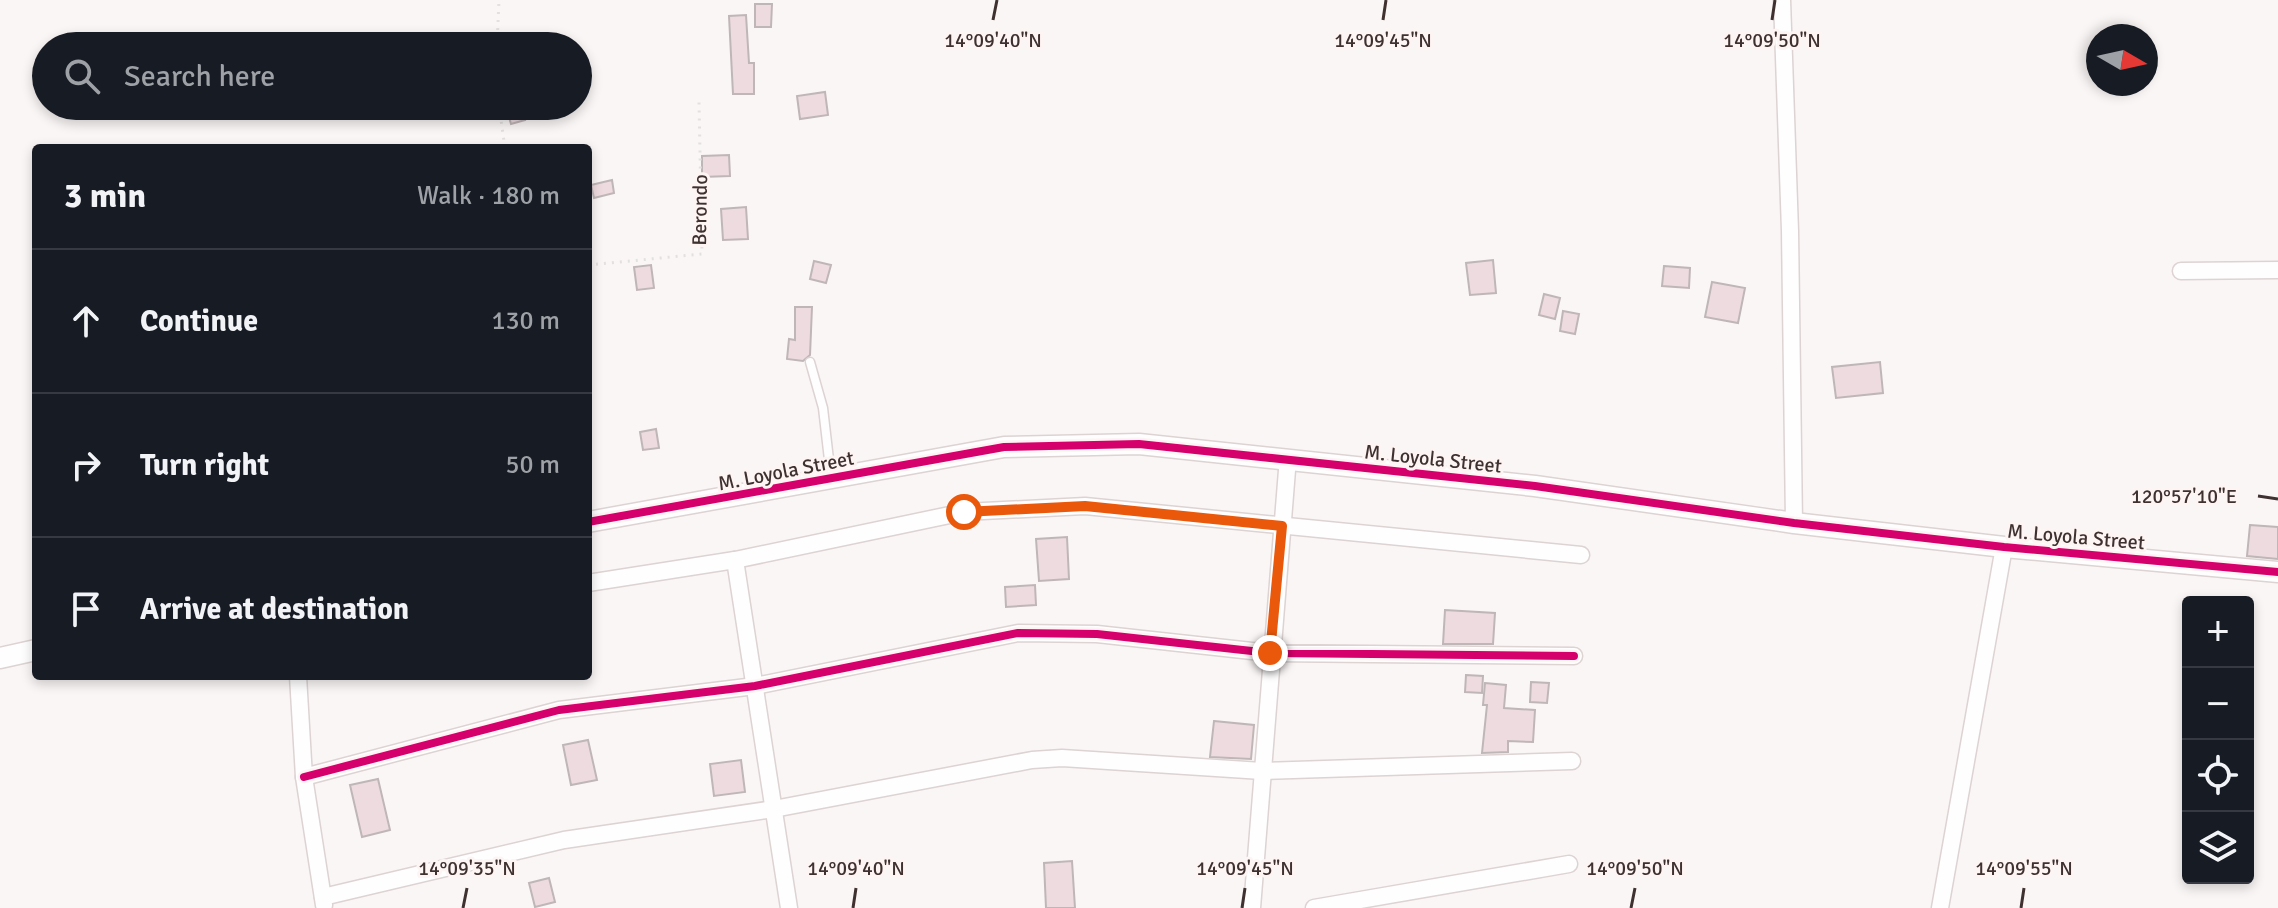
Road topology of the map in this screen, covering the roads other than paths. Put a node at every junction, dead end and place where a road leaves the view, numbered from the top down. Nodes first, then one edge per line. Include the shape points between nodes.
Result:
1 (1782, 0) edge
2 (2278, 270) edge
3 (2181, 271) dead end
4 (810, 362) dead end
5 (1287, 470) dead end
6 (831, 478) junction
7 (592, 521) edge
8 (1794, 523) junction
9 (1282, 526) junction
10 (2004, 547) junction
11 (1581, 555) dead end
12 (735, 560) junction
13 (2278, 572) edge
14 (592, 582) edge
15 (32, 651) edge
16 (1270, 653) junction
17 (1574, 656) dead end
18 (0, 658) edge
19 (298, 680) edge
20 (755, 686) junction
21 (1572, 761) dead end
22 (1262, 771) junction
23 (304, 777) junction
24 (774, 809) junction
25 (1569, 864) dead end
26 (323, 903) edge
27 (789, 908) edge
28 (1252, 908) edge
29 (1314, 908) edge
30 (1940, 908) edge

1 - 8 street
2 - 3 street
4 - 6 lane via 823,408
5 - 9 street
6 - 7 street, M. Loyola Street
6 - 8 street, M. Loyola Street via 1004,447 1139,444 1535,486
8 - 10 street, M. Loyola Street
9 - 11 street
9 - 12 street via 1085,506 964,512
9 - 16 street
10 - 13 street, M. Loyola Street
10 - 30 street
12 - 14 street
12 - 20 street
15 - 18 street
16 - 17 street
16 - 20 street via 1097,634 1018,633
16 - 22 street
19 - 23 street
20 - 23 street via 559,710
20 - 24 street
21 - 22 street
22 - 24 street via 1032,760
22 - 28 street
23 - 26 street
24 - 26 street via 564,840
24 - 27 street
25 - 29 street

